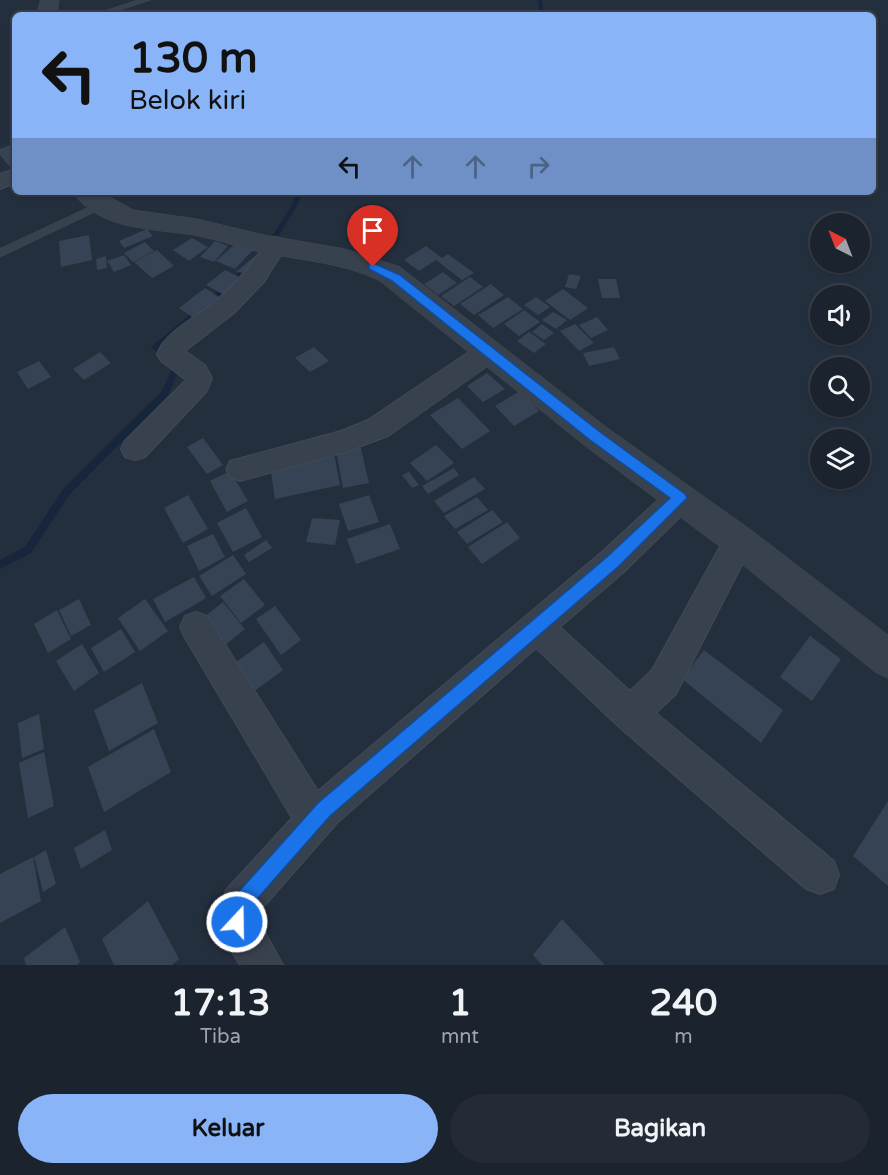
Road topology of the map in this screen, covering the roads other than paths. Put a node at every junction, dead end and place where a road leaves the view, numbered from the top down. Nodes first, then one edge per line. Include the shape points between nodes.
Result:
1 (146, 0) edge
2 (107, 12) edge
3 (93, 198) edge
4 (271, 245) junction
5 (0, 253) edge
6 (488, 352) junction
7 (135, 449) dead end
8 (240, 469) dead end
9 (680, 498) junction
10 (739, 541) junction
11 (196, 627) dead end
12 (537, 627) junction
13 (888, 659) edge
14 (630, 714) junction
15 (314, 819) junction
16 (820, 875) dead end
17 (263, 965) edge

1 - 2 lane
3 - 4 street via 136,220 200,228
3 - 5 lane
4 - 6 street via 383,270
4 - 7 street via 256,276 225,307 172,348 170,354 196,372 198,384
6 - 8 street via 378,428 345,441
6 - 9 street
9 - 10 street
9 - 12 street
10 - 13 street
10 - 14 street via 664,682
11 - 15 street
12 - 14 street
12 - 15 street
14 - 16 street
15 - 17 street via 240,904 237,922

